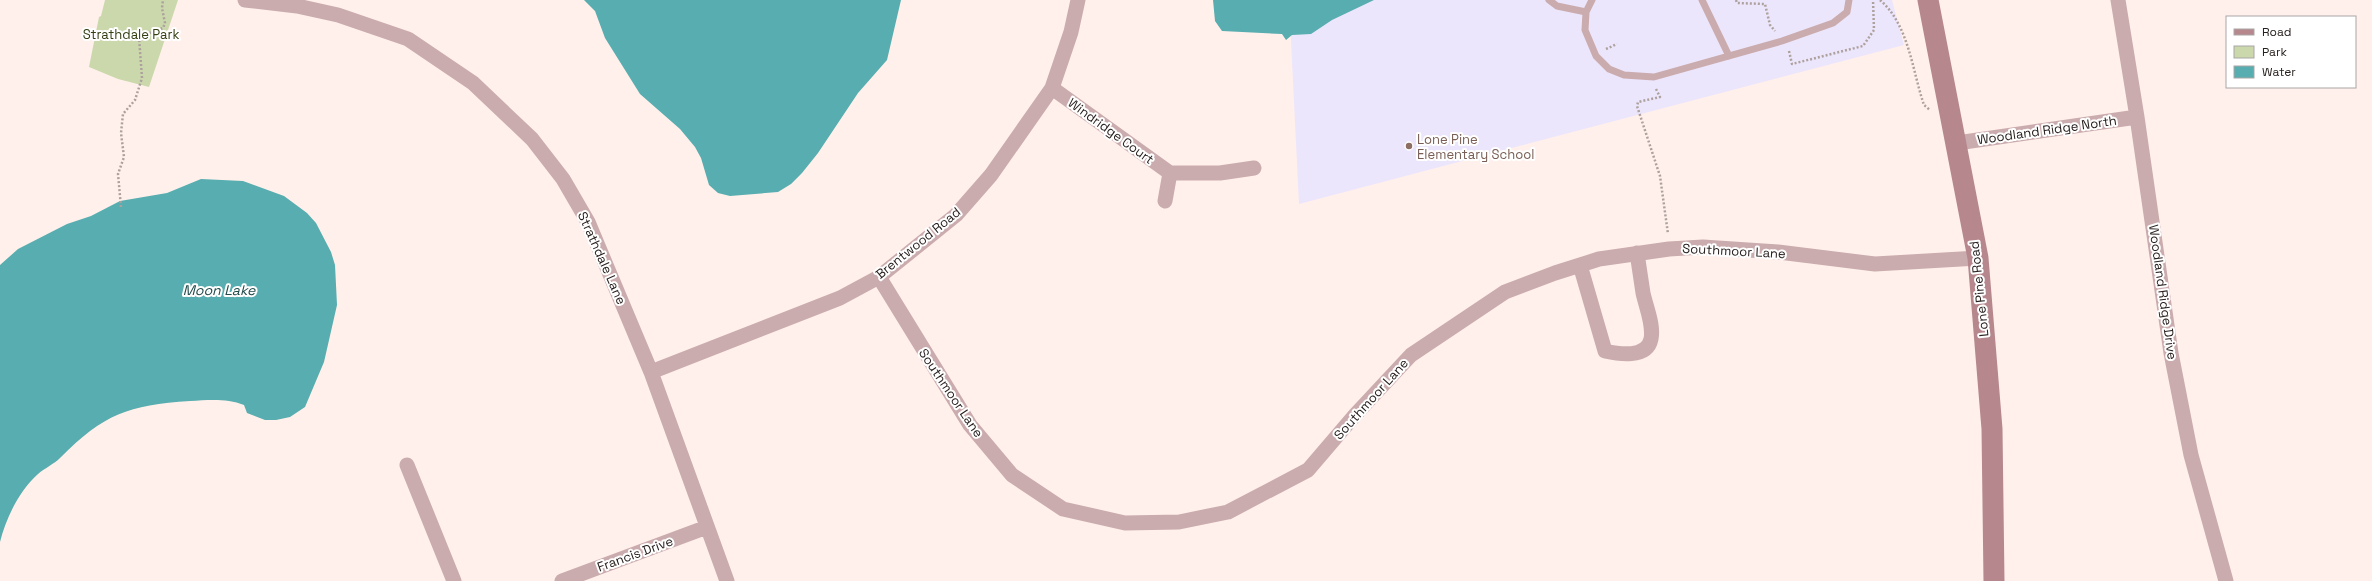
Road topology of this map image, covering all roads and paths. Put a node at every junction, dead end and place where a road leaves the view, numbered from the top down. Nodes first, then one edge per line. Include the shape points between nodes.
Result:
1 (163, 0) edge
2 (245, 0) edge
3 (1078, 0) edge
4 (1549, 0) edge
5 (1592, 0) edge
6 (1702, 0) edge
7 (1849, 0) edge
8 (1880, 0) edge
9 (1928, 0) edge
10 (2118, 0) edge
11 (1586, 12) junction
12 (1729, 56) junction
13 (1052, 88) junction
14 (1651, 89) dead end
15 (1931, 111) dead end
16 (2137, 116) junction
17 (1957, 143) junction
18 (1254, 168) dead end
19 (1170, 173) junction
20 (1165, 201) dead end
21 (121, 207) dead end
22 (1669, 249) junction
23 (1637, 253) junction
24 (1978, 258) junction
25 (1580, 265) junction
26 (879, 277) junction
27 (651, 372) junction
28 (407, 465) dead end
29 (707, 527) junction
30 (454, 581) edge
31 (562, 581) edge
32 (727, 581) edge
33 (1994, 581) edge
34 (2226, 581) edge

1 - 21 path via 163,28 139,37 142,78 135,100 123,114 121,133 124,157 118,174
2 - 27 street, Strathdale Lane via 297,6 338,15 408,39 473,83 532,139 563,179 588,222
3 - 13 street, Brentwood Road via 1071,32
4 - 11 lane via 1557,6
5 - 11 lane
6 - 12 lane
7 - 12 lane via 1847,12 1833,23
8 - 15 path via 1901,27 1924,105
9 - 17 street, Lone Pine Road
10 - 16 street, Woodland Ridge Drive
11 - 12 lane via 1586,30 1596,56 1609,69 1624,76 1654,77
13 - 19 street, Windridge Court
13 - 26 street, Brentwood Road via 991,175 956,216
14 - 22 path via 1657,88 1660,97 1638,102 1637,106 1660,176
16 - 17 street, Woodland Ridge North
16 - 34 street, Woodland Ridge Drive via 2171,353 2191,455
17 - 24 street, Lone Pine Road
18 - 19 street via 1220,173
19 - 20 street
22 - 23 street, Southmoor Lane
22 - 24 street, Southmoor Lane via 1702,247 1778,252 1875,264
23 - 25 street, Southmoor Lane
23 - 25 street via 1650,320 1651,340 1646,347 1636,353 1622,355 1605,352
24 - 33 street, Lone Pine Road via 1992,429
25 - 26 street, Southmoor Lane via 1505,292 1411,356 1308,470 1228,512 1163,523 1125,523 1062,508 1012,475 970,425
26 - 27 street, Brentwood Road via 840,298
27 - 29 street, Strathdale Lane
28 - 30 street
29 - 31 street, Francis Drive
29 - 32 street, Strathdale Lane

